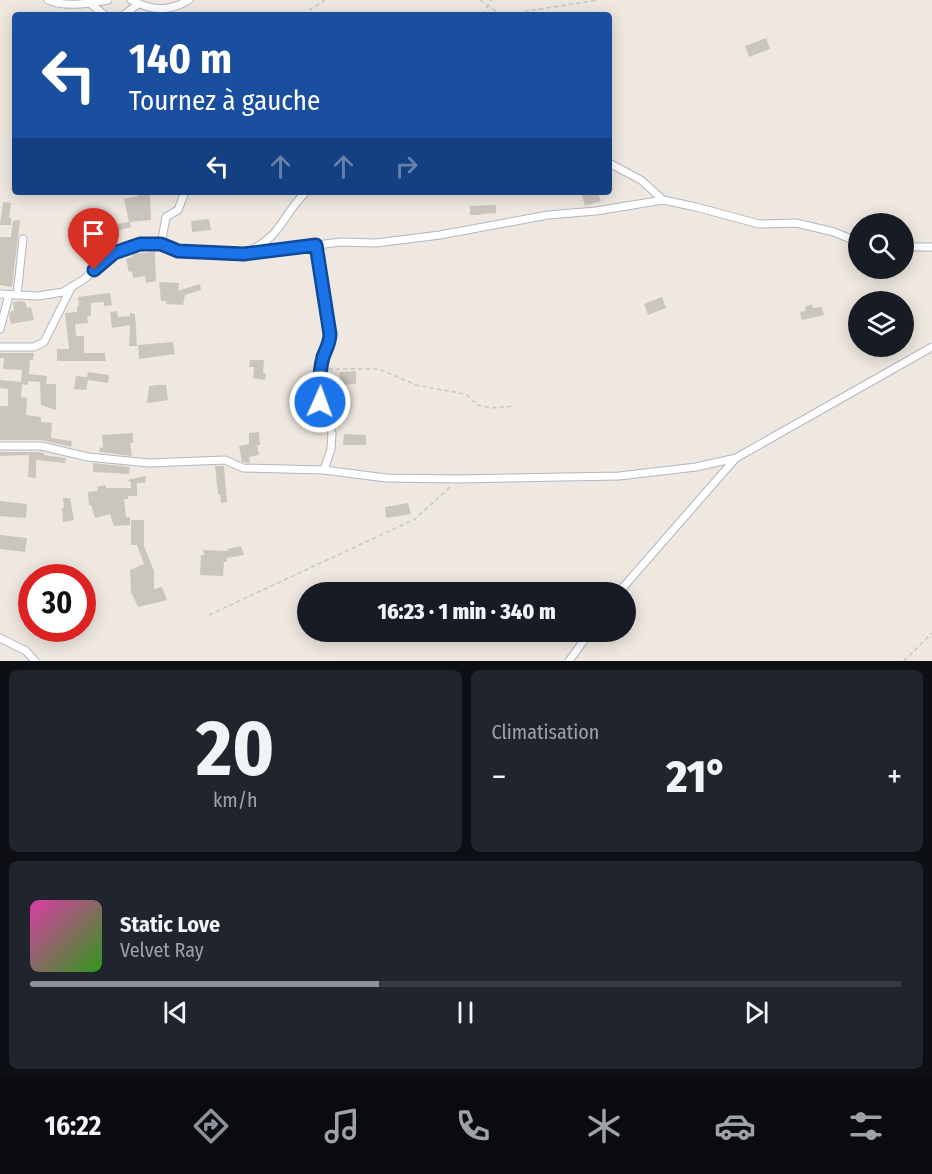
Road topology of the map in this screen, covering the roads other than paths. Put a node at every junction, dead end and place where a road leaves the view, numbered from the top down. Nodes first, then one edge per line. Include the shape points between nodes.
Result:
1 (48, 0) edge
2 (108, 0) edge
3 (189, 0) edge
4 (87, 2) junction
5 (135, 2) edge
6 (101, 12) edge
7 (612, 165) edge
8 (185, 195) edge
9 (296, 195) edge
10 (304, 195) edge
11 (663, 200) junction
12 (295, 206) junction
13 (848, 238) edge
14 (22, 239) dead end
15 (161, 244) junction
16 (316, 245) junction
17 (914, 247) edge
18 (932, 247) edge
19 (244, 254) junction
20 (71, 287) junction
21 (0, 294) edge
22 (13, 295) junction
23 (0, 329) edge
24 (0, 347) edge
25 (932, 347) edge
26 (0, 446) edge
27 (736, 458) junction
28 (324, 470) junction
29 (628, 582) edge
30 (0, 638) edge
31 (582, 642) edge
32 (35, 661) edge
33 (568, 661) edge

1 - 4 street via 71,5
2 - 4 street
3 - 5 street via 164,10
4 - 6 street
7 - 11 street via 641,180
8 - 15 street via 178,210 166,217
9 - 12 street
10 - 12 street
11 - 13 street via 759,224 796,223
11 - 16 street via 416,238
12 - 19 street via 265,243
14 - 22 street
15 - 19 street via 178,251
15 - 20 street via 140,244 114,253
16 - 19 street
16 - 28 street via 330,334 319,388 332,433
17 - 18 street
20 - 22 street via 48,295
20 - 24 street via 40,346
21 - 22 street
22 - 23 street
25 - 27 street
26 - 28 street via 41,446 88,457 149,463 218,459 243,468
27 - 28 street via 619,476 386,478
27 - 29 street
30 - 32 street via 26,651
31 - 33 street

